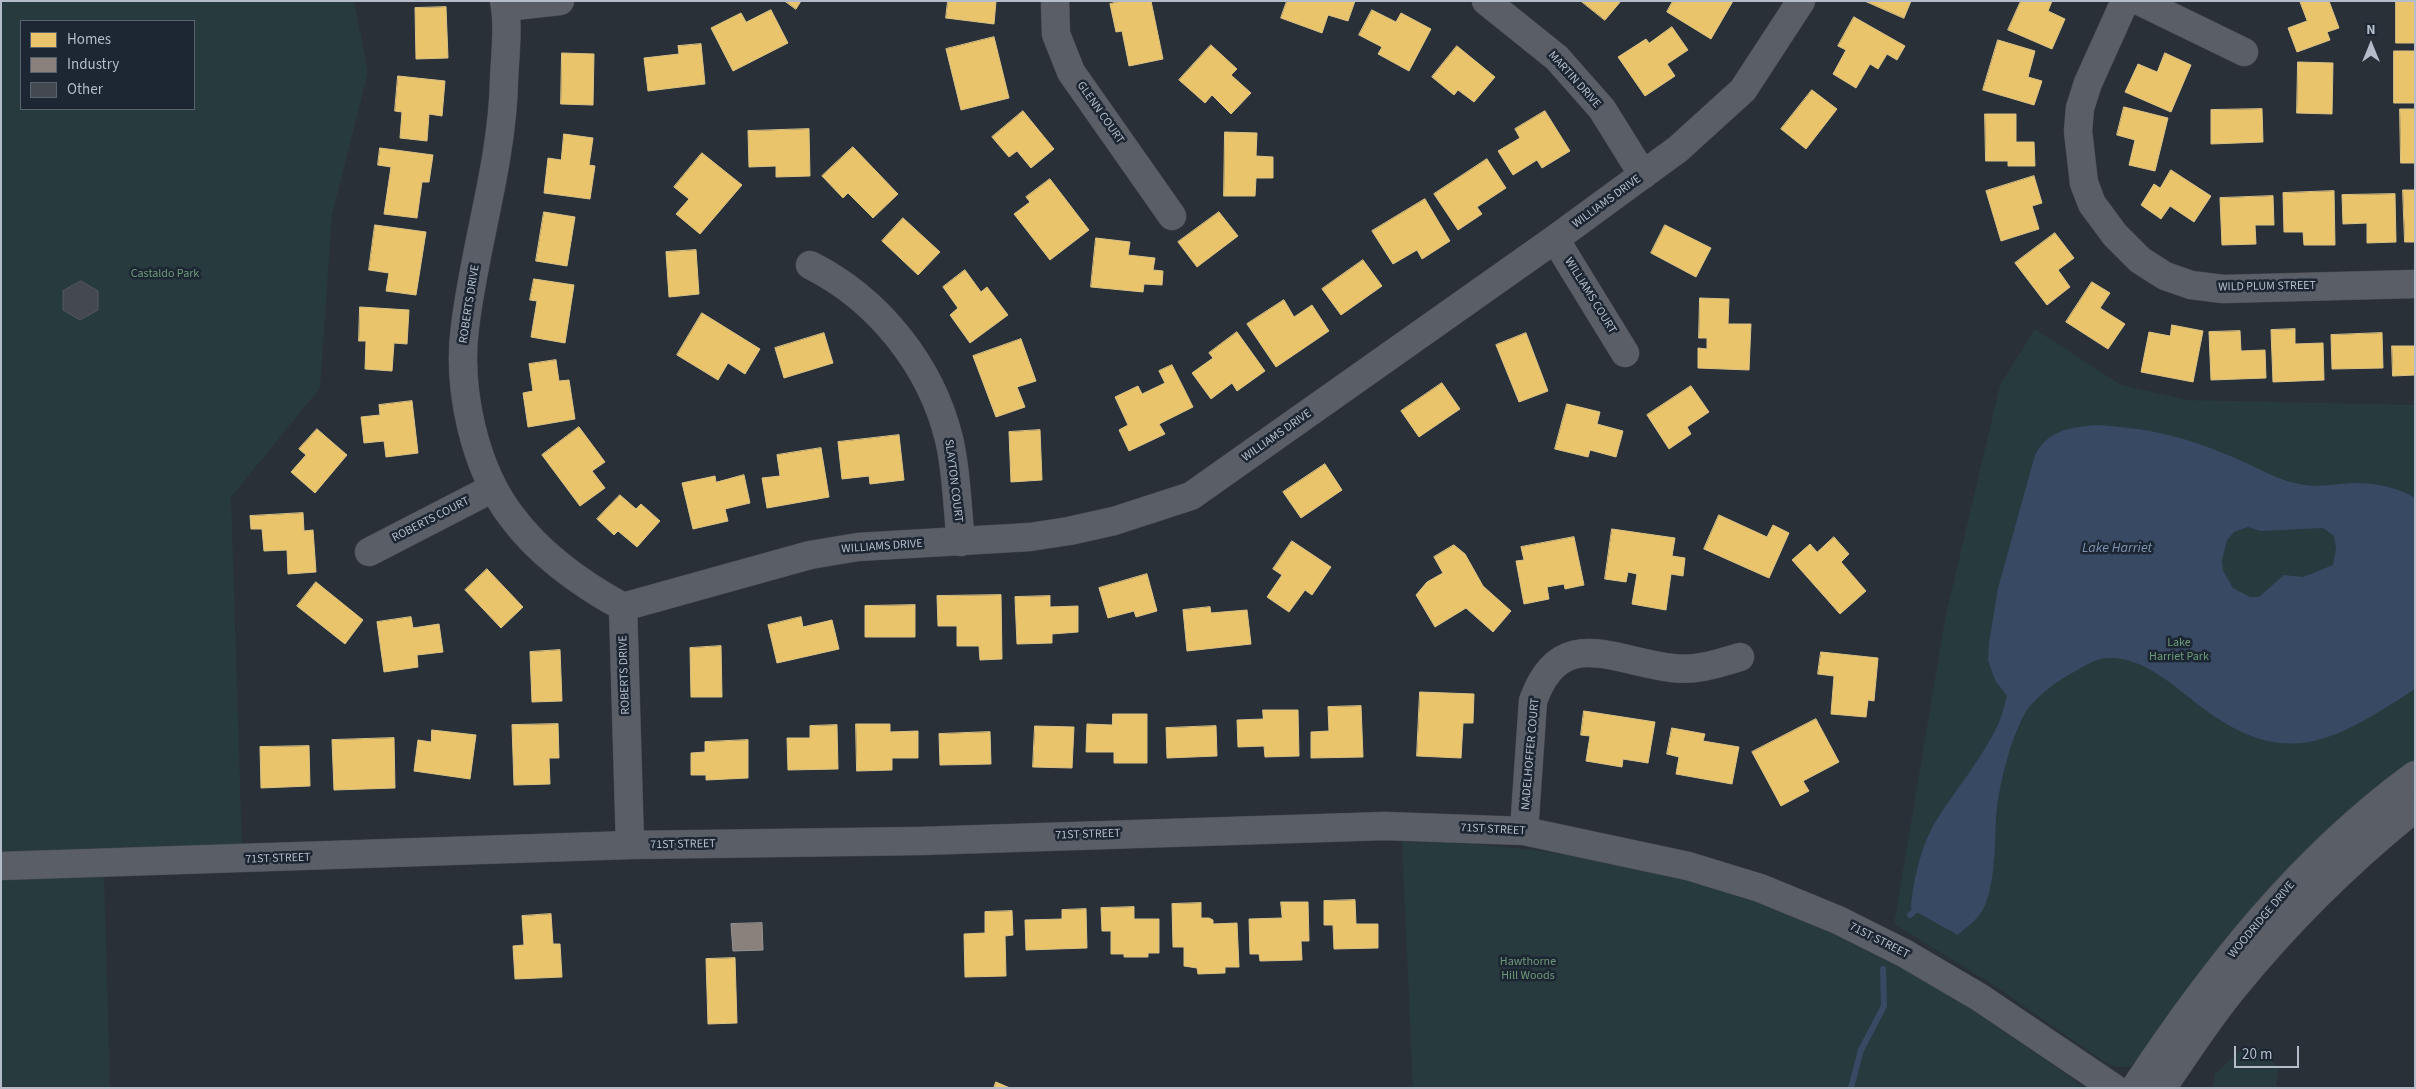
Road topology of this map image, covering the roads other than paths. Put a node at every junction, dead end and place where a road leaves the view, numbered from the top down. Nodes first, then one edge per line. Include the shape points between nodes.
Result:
1 (560, 1) edge
2 (1054, 1) edge
3 (1486, 1) edge
4 (1801, 1) edge
5 (2125, 1) edge
6 (2139, 1) edge
7 (504, 4) edge
8 (2244, 52) dead end
9 (1643, 175) junction
10 (1172, 216) dead end
11 (1555, 239) junction
12 (810, 265) dead end
13 (2415, 284) edge
14 (1625, 353) dead end
15 (493, 488) junction
16 (961, 542) junction
17 (369, 552) dead end
18 (623, 607) junction
19 (1740, 657) dead end
20 (2415, 775) edge
21 (2415, 808) edge
22 (1524, 831) junction
23 (630, 845) junction
24 (1, 866) edge
25 (2114, 1088) edge
26 (2135, 1088) edge
27 (2162, 1088) edge

1 - 7 street
2 - 10 street, GLENN COURT via 1056,34 1071,72
3 - 9 street, MARTIN DRIVE via 1557,58 1602,109
4 - 9 street, WILLIAMS DRIVE via 1743,90 1678,150
5 - 13 street, WILD PLUM STREET via 2102,49 2080,108 2078,131 2084,183 2092,204 2140,260 2165,276 2191,285 2224,289
6 - 8 street
7 - 15 street, ROBERTS DRIVE via 502,125 463,346 466,404
9 - 11 street, WILLIAMS DRIVE
11 - 14 street, WILLIAMS COURT
11 - 16 street, WILLIAMS DRIVE via 1191,496 1069,531
12 - 16 street, SLAYTON COURT via 863,298 892,330 926,379 950,441
15 - 17 street, ROBERTS COURT
15 - 18 street, ROBERTS DRIVE via 512,517 555,562 585,586
16 - 18 street, WILLIAMS DRIVE via 858,547 810,555
18 - 23 street, ROBERTS DRIVE
19 - 22 street, NADELHOFFER COURT via 1688,669 1599,654 1564,656 1549,669 1533,701
20 - 26 street, WOODRIDGE DRIVE via 2334,841 2289,886 2226,962
21 - 27 street, WOODRIDGE DRIVE via 2347,865 2265,950 2234,987
22 - 23 street, 71ST STREET via 1385,826 920,841
22 - 25 street, 71ST STREET via 1688,866 1760,888 1838,920 1904,953 1979,997
23 - 24 street, 71ST STREET

